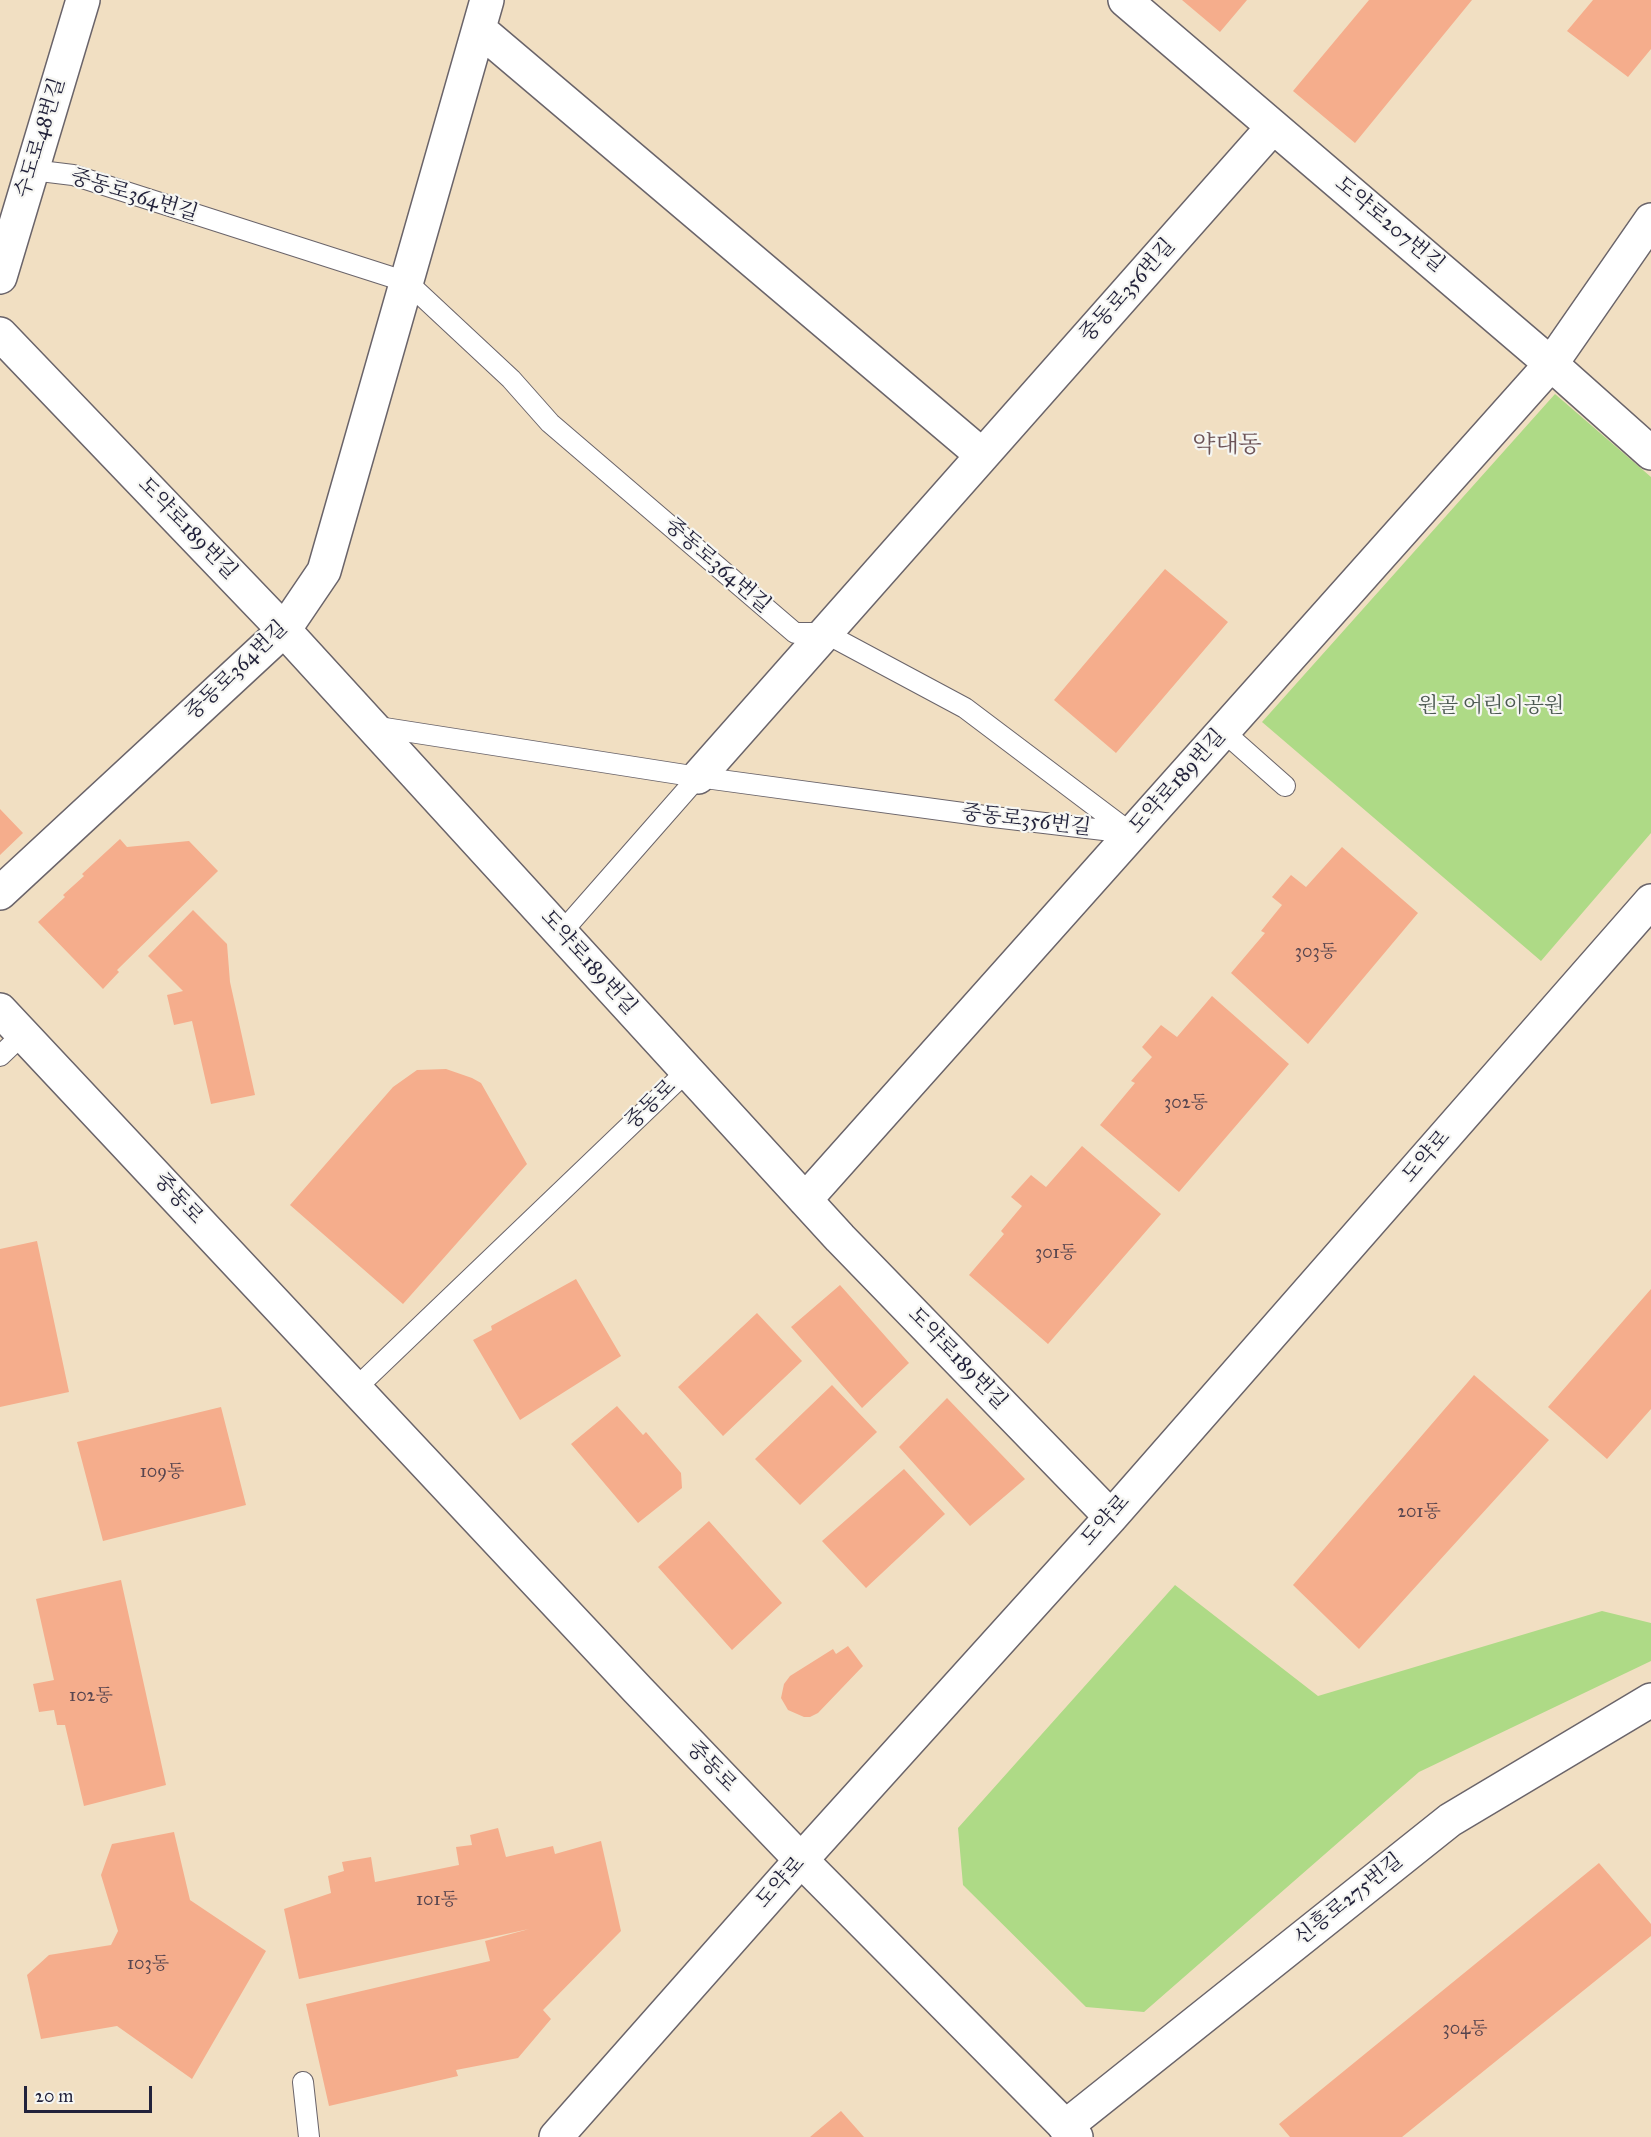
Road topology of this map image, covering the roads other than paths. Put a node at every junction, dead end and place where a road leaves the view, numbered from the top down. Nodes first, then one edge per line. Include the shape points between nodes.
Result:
1 (83, 0) edge
2 (1125, 0) edge
3 (483, 14) edge
4 (1273, 127) junction
5 (32, 170) junction
6 (1651, 220) edge
7 (0, 277) edge
8 (406, 282) junction
9 (0, 334) edge
10 (1551, 364) junction
11 (1651, 453) edge
12 (982, 455) junction
13 (284, 630) junction
14 (825, 633) junction
15 (372, 726) junction
16 (1224, 732) junction
17 (698, 777) junction
18 (1285, 786) dead end
19 (1132, 834) junction
20 (0, 893) edge
21 (1651, 901) edge
22 (561, 933) junction
23 (0, 1010) edge
24 (11, 1045) edge
25 (687, 1071) junction
26 (805, 1200) junction
27 (355, 1389) junction
28 (1111, 1517) junction
29 (1651, 1700) edge
30 (801, 1860) junction
31 (303, 2082) dead end
32 (1070, 2132) edge
33 (309, 2137) edge
34 (556, 2137) edge

1 - 5 street, 수도로48번길
2 - 4 street, 도약로207번길
3 - 8 street, 중동로364번길
3 - 12 street, 중동로364번길 via 684,203
4 - 10 street, 도약로207번길
4 - 12 street, 중동로356번길
5 - 7 street, 수도로48번길
5 - 8 lane, 중동로364번길 via 73,175
6 - 10 street, 도약로189번길
8 - 13 street, 중동로364번길 via 324,571
8 - 14 lane, 중동로364번길 via 511,379 550,423 795,633
9 - 13 street, 도약로189번길
10 - 11 street, 도약로207번길
10 - 16 street, 도약로189번길
12 - 14 street, 중동로356번길
13 - 15 street, 도약로189번길
13 - 20 street, 중동로364번길
14 - 17 street, 중동로356번길
14 - 19 lane, 중동로356번길 via 965,708
15 - 17 lane
15 - 22 street, 도약로189번길
16 - 18 lane
16 - 19 street, 도약로189번길
17 - 19 lane, 중동로356번길
17 - 22 lane, 중동로356번길
19 - 26 street, 도약로189번길
21 - 28 street, 도약로
22 - 25 street, 도약로189번길
23 - 24 street, 중동로
24 - 27 street, 중동로
25 - 26 street, 도약로189번길
25 - 27 lane, 중동로
26 - 28 street, 도약로189번길
27 - 30 street, 중동로
28 - 30 street, 도약로
29 - 32 street, 신흥로275번길 via 1450,1820
30 - 32 street, 중동로
30 - 34 street, 도약로
31 - 33 lane

